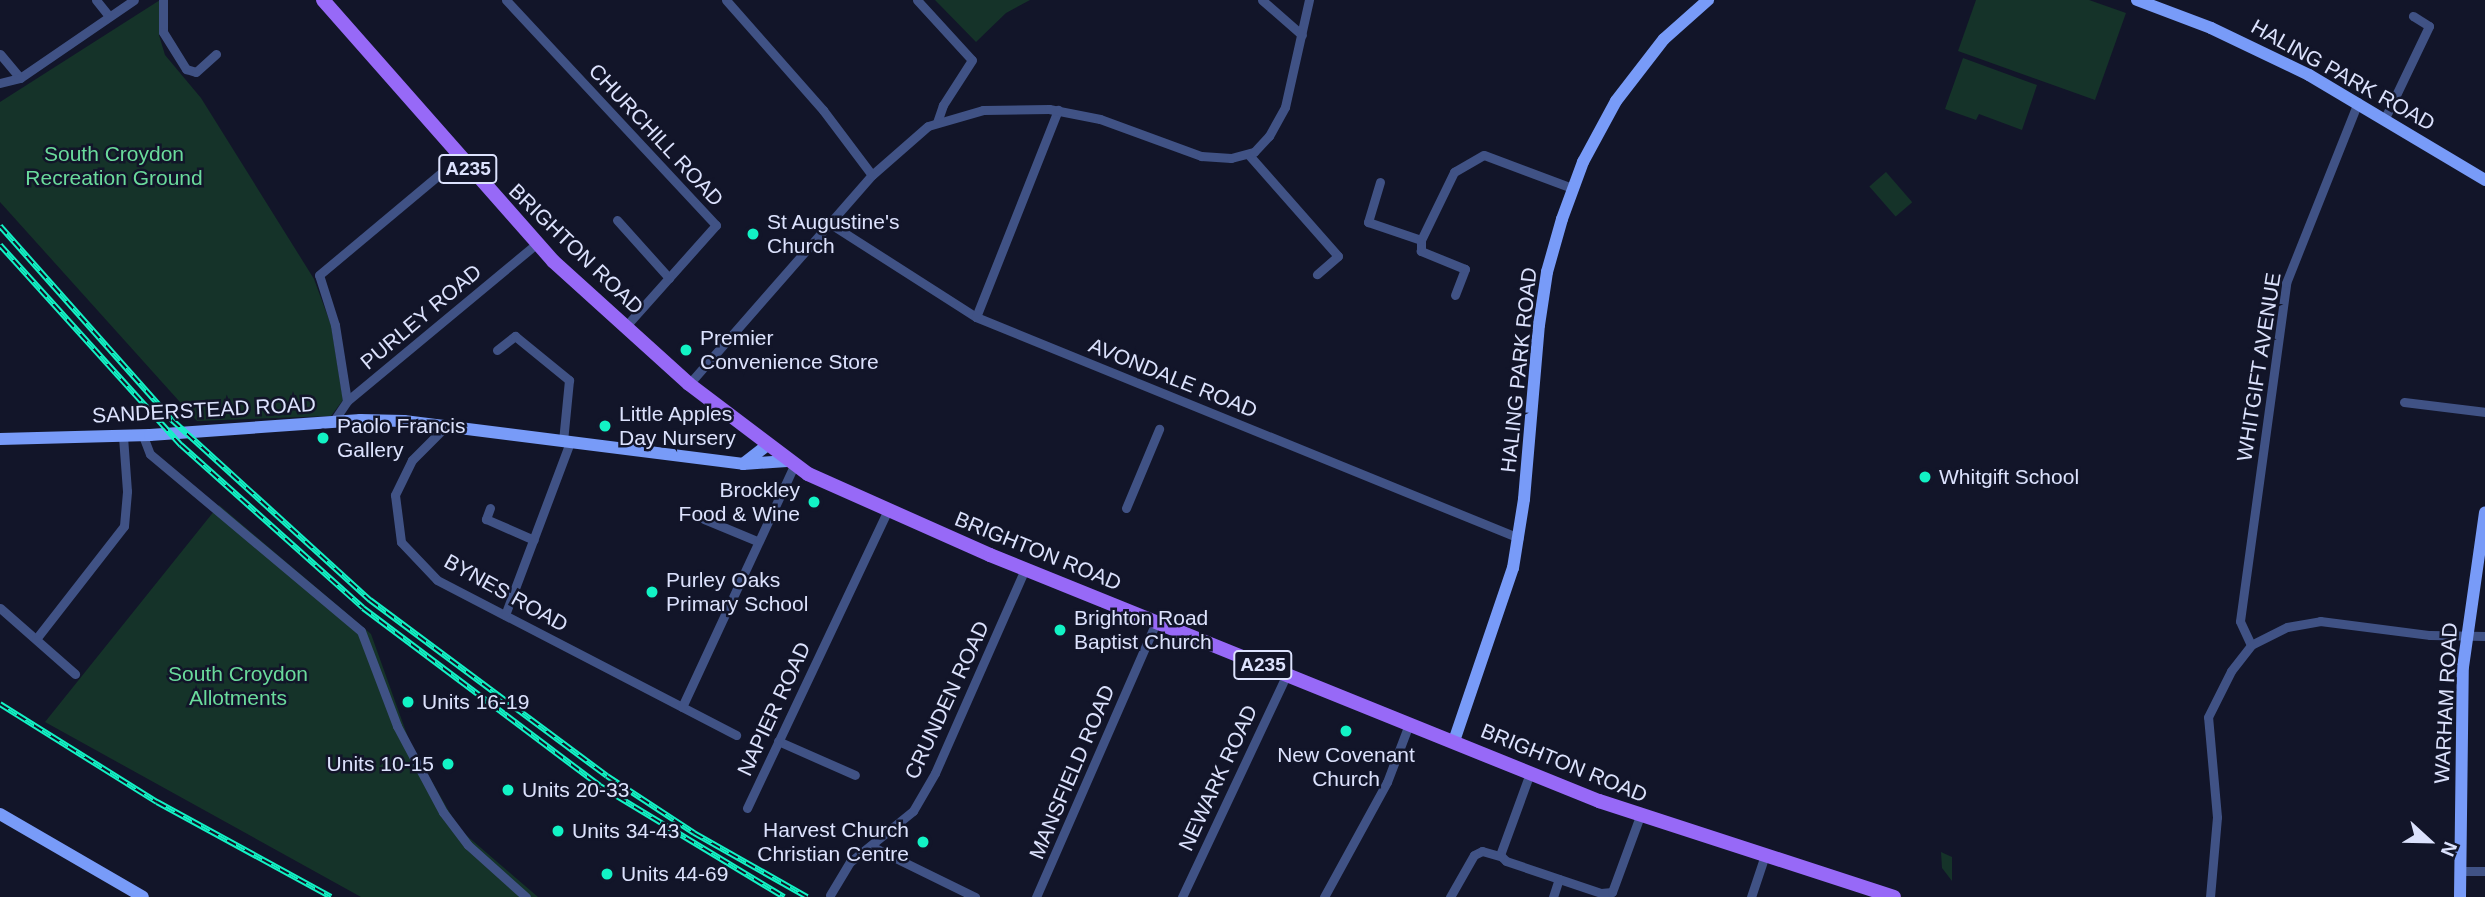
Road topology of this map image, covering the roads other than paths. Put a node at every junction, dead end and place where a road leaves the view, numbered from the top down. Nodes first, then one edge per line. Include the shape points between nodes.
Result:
1 (96, 0) edge
2 (134, 0) edge
3 (163, 0) edge
4 (506, 0) edge
5 (726, 0) edge
6 (917, 0) edge
7 (1262, 0) edge
8 (1309, 0) edge
9 (1708, 0) edge
10 (2137, 0) edge
11 (330, 2) edge
12 (109, 16) junction
13 (2413, 16) dead end
14 (1302, 34) junction
15 (0, 54) edge
16 (216, 54) dead end
17 (20, 78) junction
18 (0, 83) edge
19 (2358, 102) junction
20 (1058, 110) junction
21 (2385, 118) junction
22 (937, 122) junction
23 (1248, 154) junction
24 (459, 158) junction
25 (872, 175) junction
26 (2485, 180) edge
27 (1380, 182) dead end
28 (1572, 188) junction
29 (617, 219) dead end
30 (829, 223) junction
31 (1421, 240) junction
32 (536, 244) junction
33 (1317, 274) dead end
34 (669, 278) junction
35 (1455, 295) dead end
36 (976, 317) junction
37 (625, 327) junction
38 (498, 350) dead end
39 (689, 384) junction
40 (347, 401) junction
41 (2404, 402) dead end
42 (2485, 412) edge
43 (333, 422) junction
44 (445, 427) junction
45 (1159, 429) dead end
46 (123, 436) junction
47 (143, 436) junction
48 (0, 439) edge
49 (566, 441) junction
50 (767, 444) junction
51 (790, 463) junction
52 (743, 464) junction
53 (490, 508) dead end
54 (1126, 508) dead end
55 (887, 512) junction
56 (2485, 513) edge
57 (705, 519) dead end
58 (1518, 538) junction
59 (534, 540) junction
60 (757, 541) junction
61 (1025, 569) junction
62 (0, 608) edge
63 (505, 615) junction
64 (1156, 622) junction
65 (2466, 633) junction
66 (2485, 636) edge
67 (36, 639) junction
68 (2251, 645) junction
69 (75, 674) dead end
70 (1287, 674) junction
71 (682, 707) junction
72 (1409, 724) junction
73 (736, 735) dead end
74 (778, 741) junction
75 (1454, 741) junction
76 (1530, 773) junction
77 (855, 775) dead end
78 (747, 808) dead end
79 (0, 814) edge
80 (1640, 816) junction
81 (871, 846) junction
82 (1500, 856) junction
83 (1764, 858) junction
84 (2460, 871) junction
85 (2485, 871) edge
86 (1559, 879) junction
87 (1874, 894) edge
88 (830, 895) edge
89 (143, 897) edge
90 (526, 897) edge
91 (975, 897) edge
92 (1036, 897) edge
93 (1182, 897) edge
94 (1324, 897) edge
95 (1450, 897) edge
96 (1553, 897) edge
97 (1751, 897) edge
98 (1894, 897) edge
99 (2210, 897) edge
100 (2460, 897) edge

1 - 12 street
2 - 12 street
3 - 16 street via 163,32 186,69 196,72
4 - 34 street, CHURCHILL ROAD via 716,225
5 - 25 street via 823,110
6 - 22 street via 973,62 946,99
7 - 14 street
8 - 14 street
9 - 28 street, HALING PARK ROAD via 1664,39 1627,85
10 - 19 street, HALING PARK ROAD via 2240,40
11 - 24 main road, BRIGHTON ROAD / A235
12 - 17 street
13 - 21 street via 2429,26
14 - 23 street via 1280,118 1263,144
15 - 17 street
17 - 18 street
19 - 21 street, HALING PARK ROAD
19 - 68 street, WHITGIFT AVENUE via 2286,283 2240,621
20 - 22 street via 983,110
20 - 23 street via 1108,122 1201,156
20 - 36 street
21 - 26 street, HALING PARK ROAD
22 - 25 street via 917,132
23 - 33 street via 1338,256
24 - 32 main road, BRIGHTON ROAD / A235
24 - 40 street via 319,275 335,325
25 - 30 street
27 - 31 street via 1368,222
28 - 31 street via 1484,155 1454,172
28 - 58 street, HALING PARK ROAD via 1546,272
29 - 34 street
30 - 36 street, AVONDALE ROAD
30 - 39 street
31 - 35 street via 1421,251 1465,269
32 - 37 main road, BRIGHTON ROAD / A235
32 - 40 street, PURLEY ROAD
34 - 37 street, CHURCHILL ROAD
36 - 58 street, AVONDALE ROAD
37 - 39 main road, BRIGHTON ROAD / A235
38 - 49 street via 515,335 569,380
39 - 50 main road, BRIGHTON ROAD / A235
40 - 43 street, PURLEY ROAD
41 - 42 street
43 - 44 street, SANDERSTEAD ROAD via 404,421
43 - 47 street, SANDERSTEAD ROAD
44 - 49 street, SANDERSTEAD ROAD
44 - 63 street, BYNES ROAD via 412,460 395,495 401,542 437,580
45 - 54 street
46 - 47 street, SANDERSTEAD ROAD
46 - 48 street, SANDERSTEAD ROAD
46 - 67 street via 124,526
47 - 90 street via 150,454 361,631 397,726 443,812 468,845
49 - 52 street, SANDERSTEAD ROAD
49 - 59 street
50 - 51 main road, BRIGHTON ROAD / A235
50 - 52 street
51 - 52 street, SANDERSTEAD ROAD
51 - 55 main road, BRIGHTON ROAD / A235
51 - 60 street
53 - 59 street via 486,519
55 - 61 main road, BRIGHTON ROAD / A235
55 - 74 street, NAPIER ROAD
56 - 65 street, WARHAM ROAD
57 - 60 street
58 - 75 street, HALING PARK ROAD via 1510,581
59 - 63 street
60 - 71 street
61 - 64 main road, BRIGHTON ROAD / A235
61 - 81 street, CRUNDEN ROAD via 935,774 913,811
62 - 67 street
63 - 71 street, BYNES ROAD
64 - 70 main road, BRIGHTON ROAD / A235
64 - 92 street, MANSFIELD ROAD
65 - 66 street
65 - 68 street via 2430,635 2320,621 2287,626
65 - 84 street, WARHAM ROAD
67 - 69 street
68 - 99 street via 2215,700 2207,724 2217,817
70 - 72 main road, BRIGHTON ROAD / A235
70 - 93 street, NEWARK ROAD
71 - 73 street, BYNES ROAD
72 - 75 main road, BRIGHTON ROAD / A235
72 - 94 street via 1387,782
74 - 77 street
74 - 78 street, NAPIER ROAD
75 - 76 main road, BRIGHTON ROAD / A235
76 - 80 main road, BRIGHTON ROAD / A235
76 - 82 street
79 - 89 street
80 - 83 main road, BRIGHTON ROAD / A235
80 - 86 street via 1612,892
81 - 88 street, CRUNDEN ROAD via 850,862
81 - 91 street
82 - 86 street
82 - 95 street via 1482,851 1471,859
83 - 87 main road, BRIGHTON ROAD / A235
83 - 97 street
84 - 85 street
84 - 100 street, WARHAM ROAD
86 - 96 street
87 - 98 main road, BRIGHTON ROAD / A235

